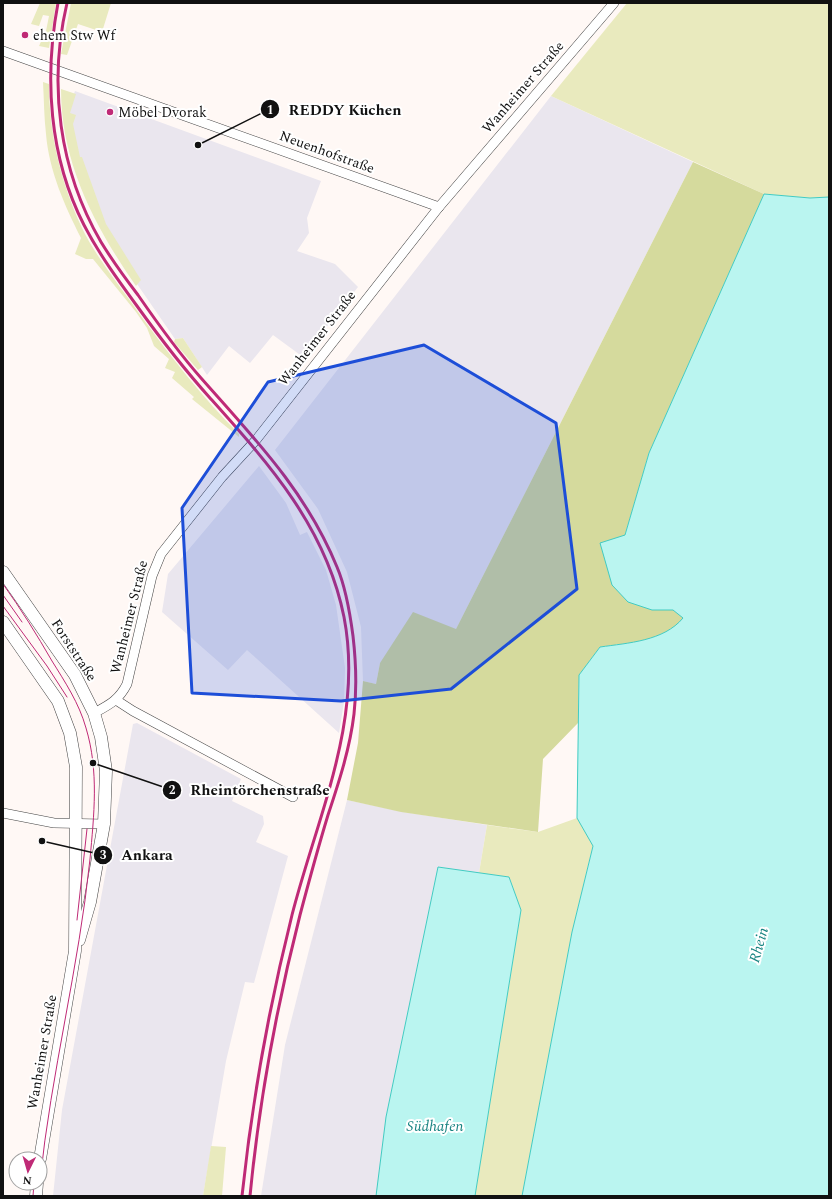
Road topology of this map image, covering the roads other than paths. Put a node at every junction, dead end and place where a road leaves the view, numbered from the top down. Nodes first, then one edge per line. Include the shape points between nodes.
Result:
1 (614, 3) edge
2 (3, 51) edge
3 (439, 207) junction
4 (3, 572) edge
5 (3, 622) edge
6 (116, 700) junction
7 (94, 713) junction
8 (292, 797) dead end
9 (3, 813) edge
10 (76, 823) junction
11 (104, 824) junction
12 (75, 950) junction
13 (41, 1151) edge

1 - 3 street, Wanheimer Straße
2 - 3 street, Neuenhofstraße
3 - 6 street, Wanheimer Straße via 252,445 161,554 152,576 127,684 122,695
4 - 7 street, Forststraße via 75,675
5 - 10 street via 51,689 68,728 76,768
6 - 7 street, Wanheimer Straße via 110,706
6 - 8 street
7 - 11 street, Forststraße via 106,771
9 - 10 street
10 - 11 street
10 - 12 street, Wanheimer Straße
11 - 12 street, Wanheimer Straße via 90,902
12 - 13 street, Wanheimer Straße

